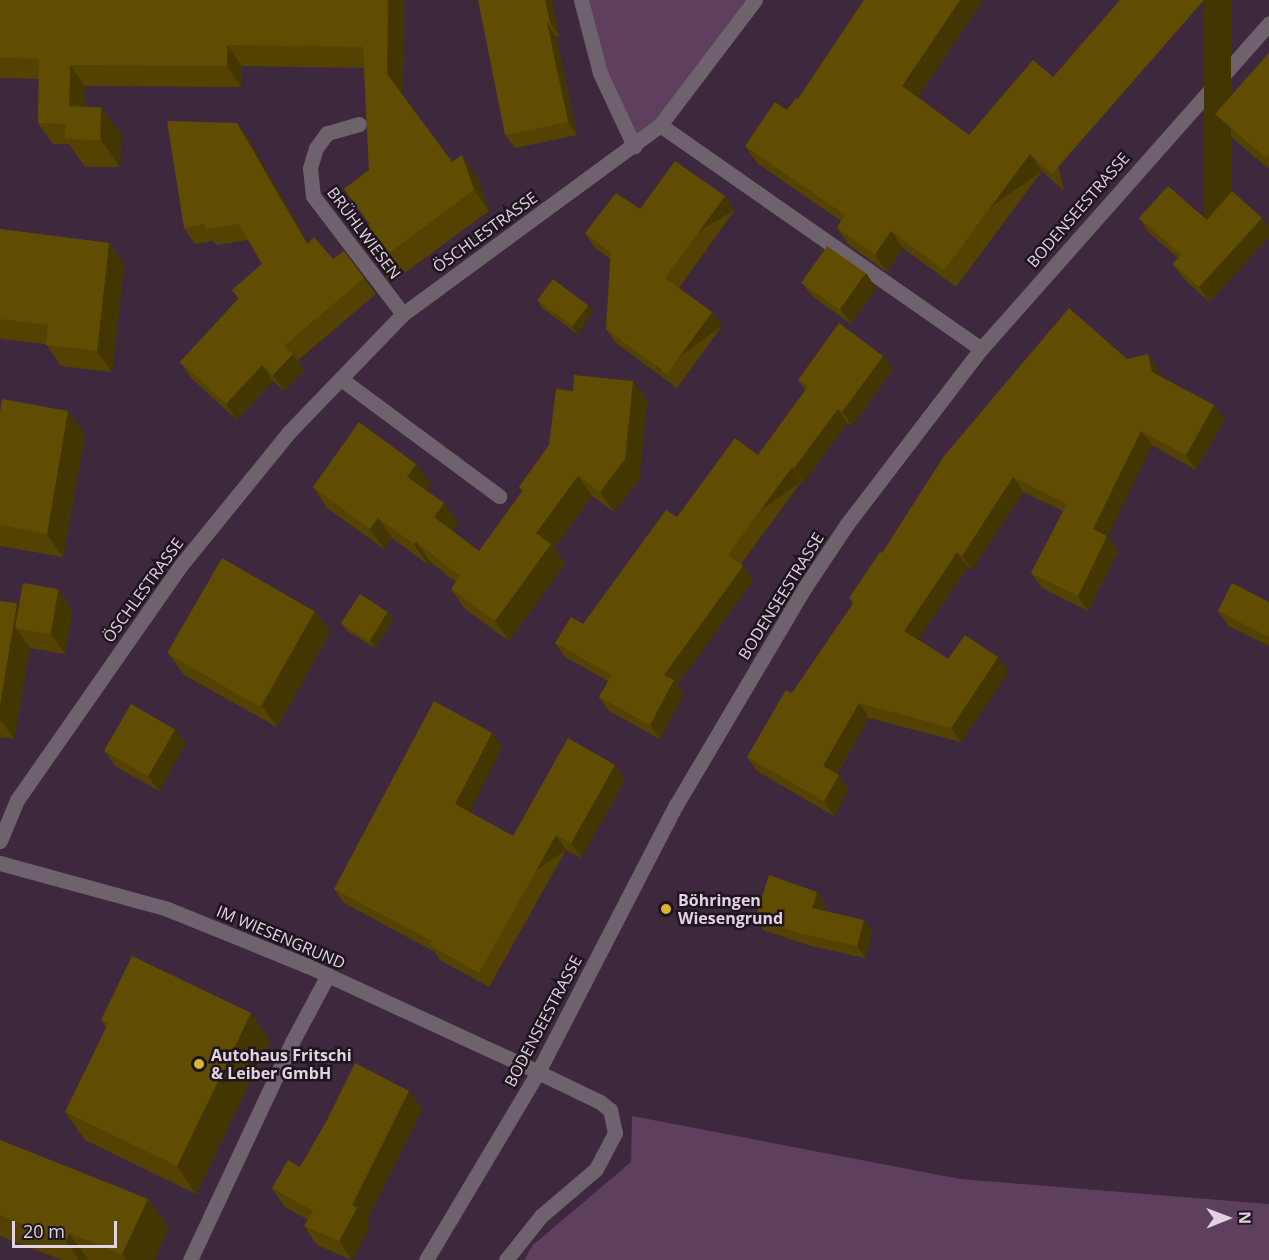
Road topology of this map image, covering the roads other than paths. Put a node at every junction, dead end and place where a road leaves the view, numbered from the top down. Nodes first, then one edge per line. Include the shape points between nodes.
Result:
1 (581, 0) edge
2 (755, 0) edge
3 (1269, 23) edge
4 (359, 124) dead end
5 (660, 125) junction
6 (634, 146) junction
7 (403, 314) junction
8 (981, 349) junction
9 (340, 379) junction
10 (499, 496) dead end
11 (0, 841) edge
12 (0, 863) edge
13 (328, 975) junction
14 (538, 1072) junction
15 (190, 1260) edge
16 (426, 1260) edge
17 (506, 1260) edge

1 - 6 street via 600,73
2 - 5 street, ÖSCHLESTRASSE
3 - 8 street, BODENSEESTRASSE
4 - 7 street, BRÜHLWIESEN via 327,133 316,148 310,168 313,196
5 - 6 street, ÖSCHLESTRASSE
5 - 8 street
6 - 7 street, ÖSCHLESTRASSE
7 - 9 street, ÖSCHLESTRASSE
8 - 14 street, BODENSEESTRASSE via 847,524 805,587 676,805
9 - 10 street
9 - 11 street, ÖSCHLESTRASSE via 289,432 181,565 17,800
12 - 13 street, IM WIESENGRUND via 165,908
13 - 14 street, IM WIESENGRUND
13 - 15 street via 292,1042
14 - 16 street, BODENSEESTRASSE
14 - 17 street, IM WIESENGRUND via 600,1102 610,1110 615,1133 596,1169 541,1216

